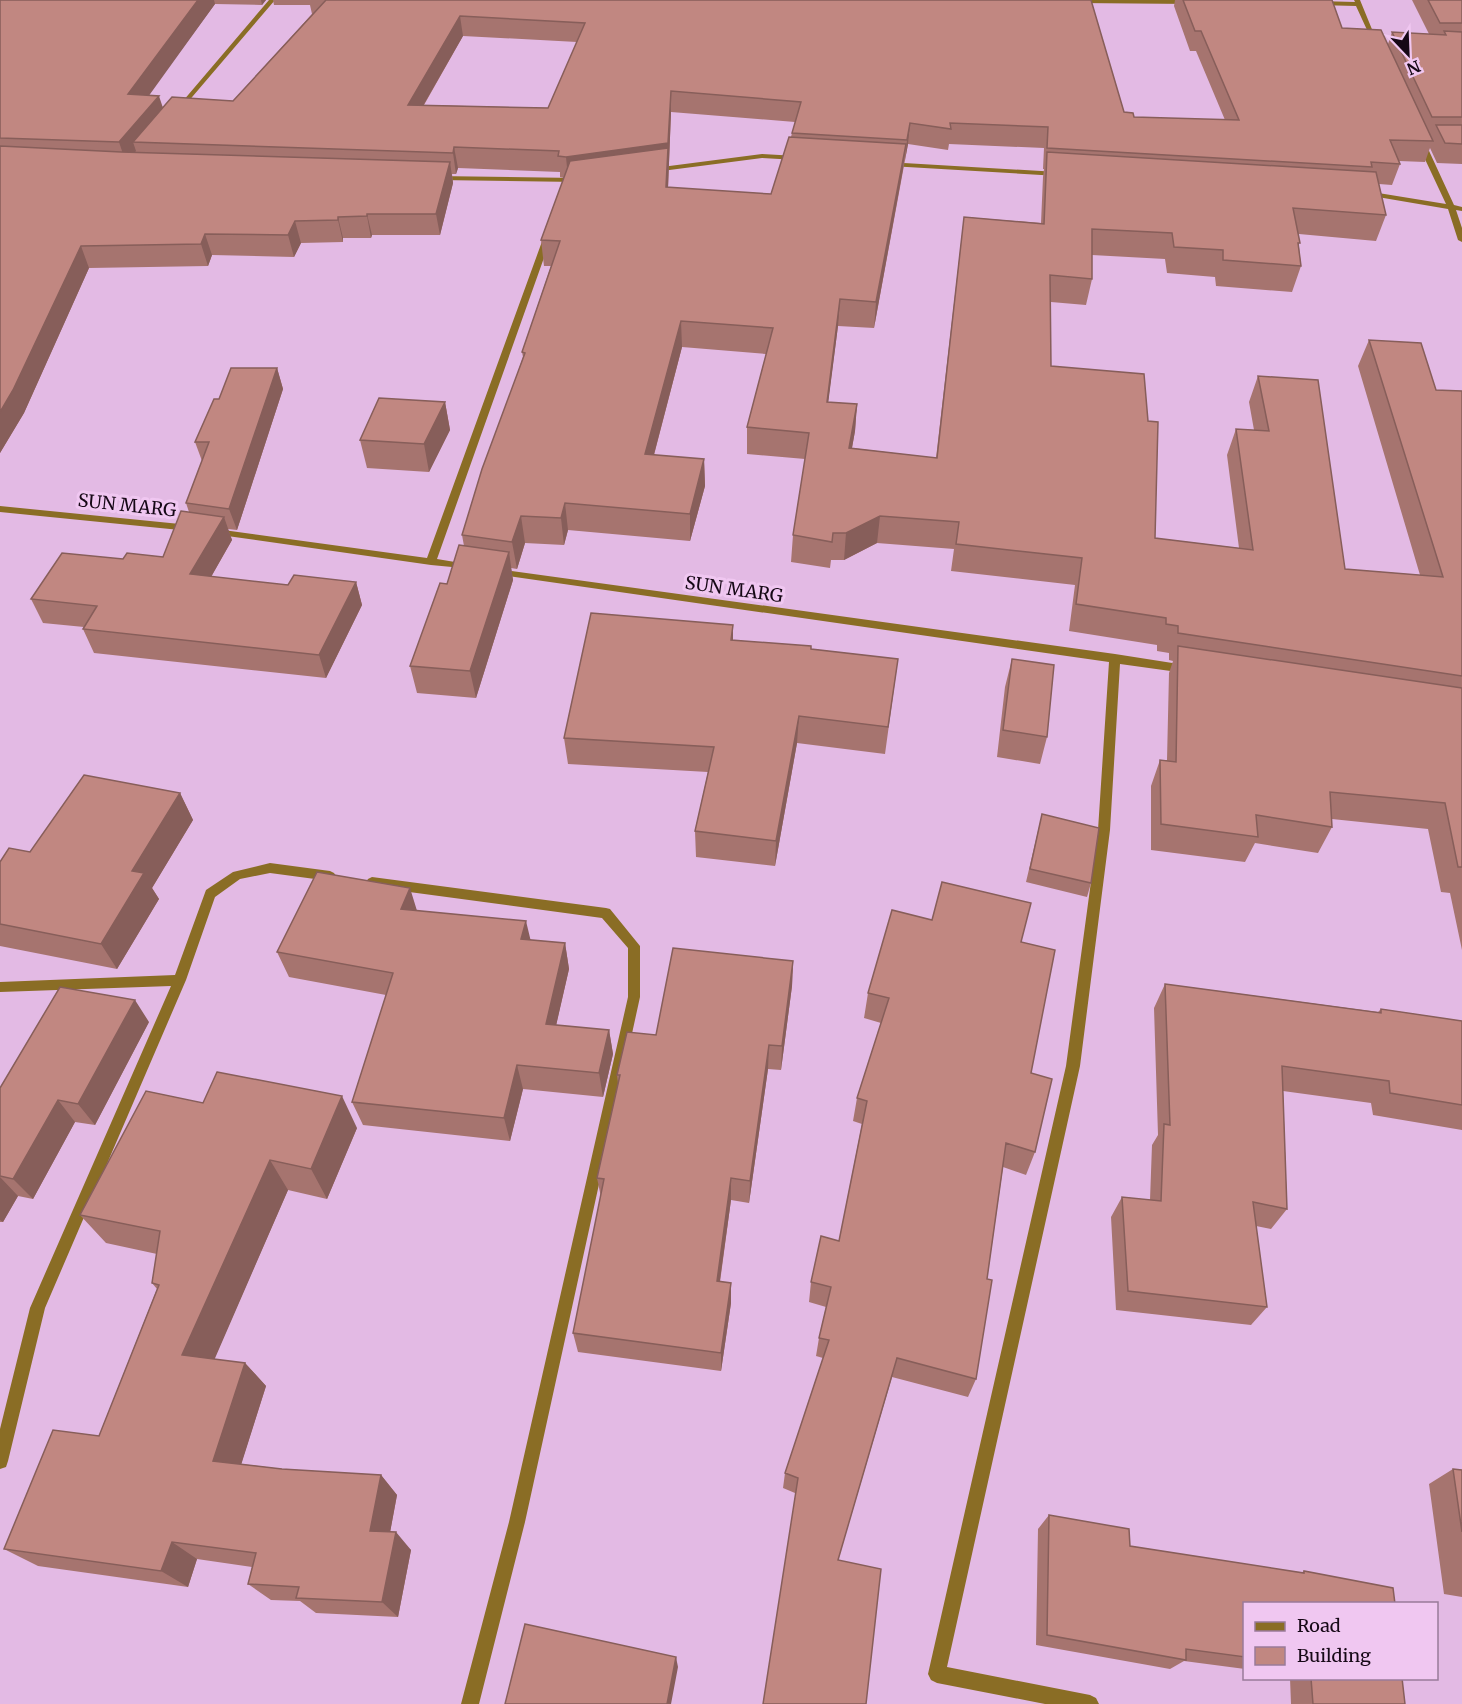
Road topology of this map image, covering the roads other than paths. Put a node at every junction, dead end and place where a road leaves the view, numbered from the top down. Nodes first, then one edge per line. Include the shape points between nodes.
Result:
1 (272, 0) edge
2 (1064, 1) edge
3 (1194, 2) edge
4 (1357, 2) edge
5 (1311, 3) edge
6 (1377, 44) junction
7 (1388, 44) edge
8 (1382, 55) edge
9 (173, 115) edge
10 (1415, 129) edge
11 (1420, 140) junction
12 (1431, 140) edge
13 (810, 159) edge
14 (881, 164) edge
15 (648, 171) edge
16 (1071, 175) edge
17 (425, 177) edge
18 (591, 179) edge
19 (568, 182) junction
20 (564, 193) edge
21 (1356, 193) edge
22 (1452, 209) junction
23 (1462, 209) edge
24 (552, 226) edge
25 (1462, 240) edge
26 (0, 509) edge
27 (198, 530) edge
28 (210, 531) edge
29 (431, 562) junction
30 (476, 568) edge
31 (488, 570) edge
32 (1115, 658) junction
33 (1196, 671) edge
34 (340, 878) edge
35 (363, 881) edge
36 (180, 981) junction
37 (0, 987) edge
38 (0, 1461) edge
39 (470, 1704) edge
40 (1090, 1704) edge

1 - 9 street
2 - 3 street
4 - 5 street
4 - 6 street
6 - 7 street
6 - 8 street
10 - 11 street
11 - 12 street
11 - 22 street
13 - 15 street via 762,156
14 - 16 street
17 - 19 street
18 - 19 street
19 - 20 street
21 - 22 street
22 - 23 street
22 - 25 street
24 - 29 street
26 - 27 street, SUN MARG
28 - 29 street
29 - 30 street
31 - 32 street, SUN MARG
32 - 33 street, SUN MARG
32 - 40 street via 1104,830 1073,1066 937,1674
34 - 36 street via 270,868 237,875 210,894
35 - 39 street via 606,913 634,946 634,997 517,1522
36 - 37 street
36 - 38 street via 38,1308

